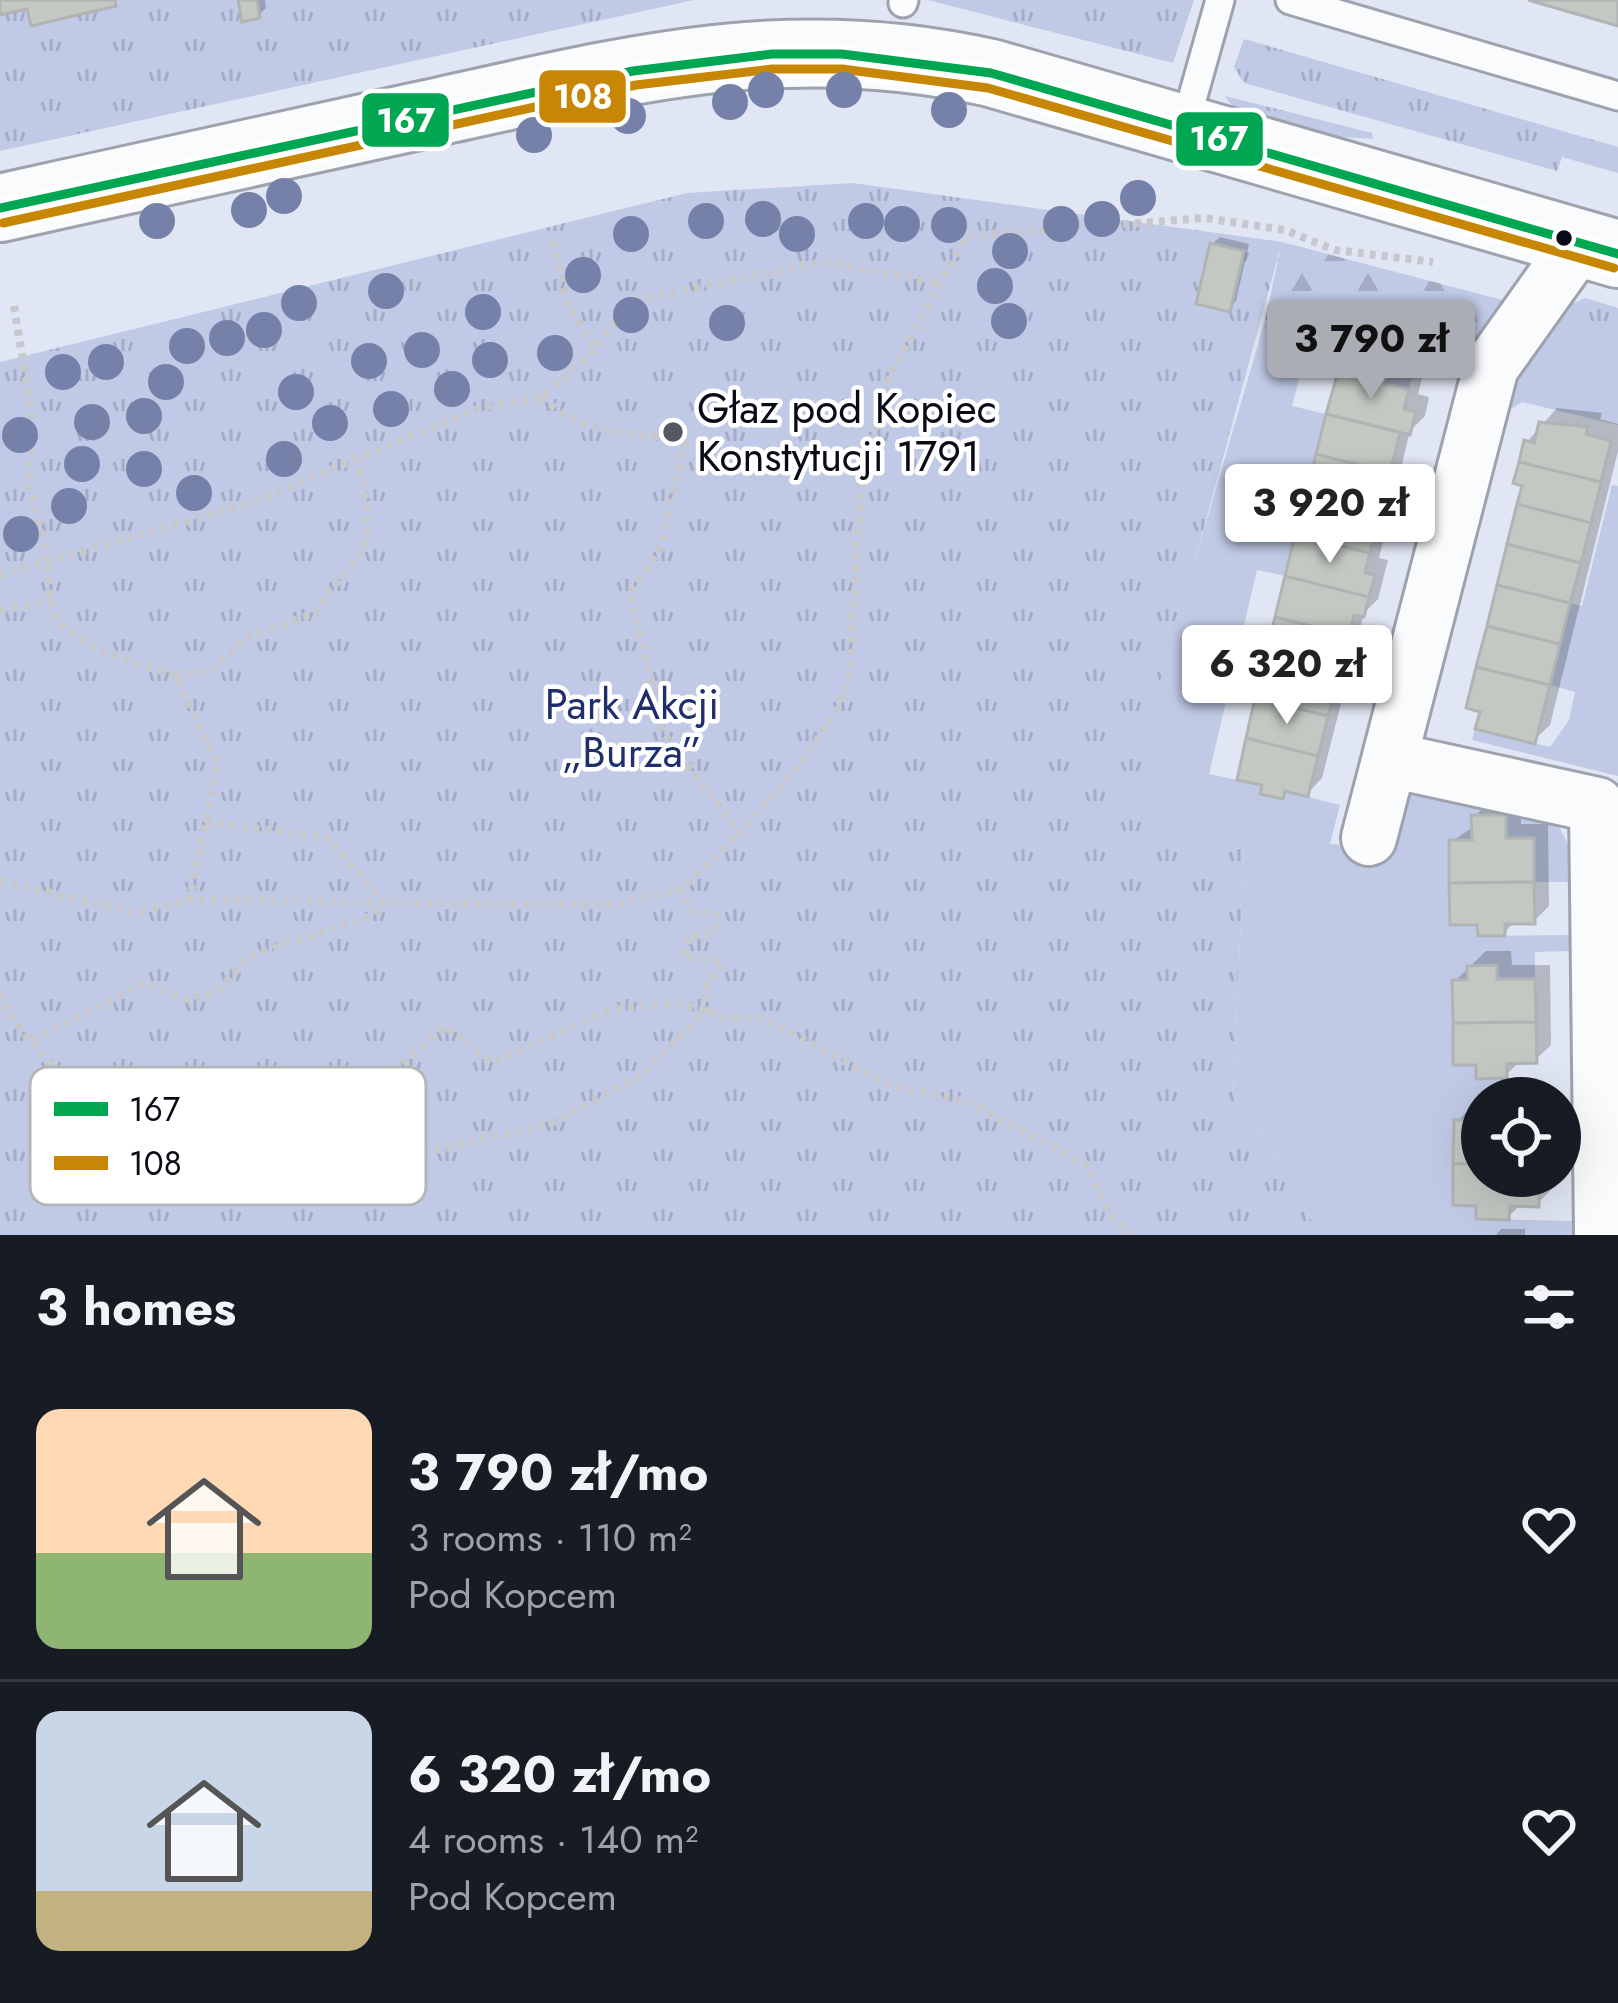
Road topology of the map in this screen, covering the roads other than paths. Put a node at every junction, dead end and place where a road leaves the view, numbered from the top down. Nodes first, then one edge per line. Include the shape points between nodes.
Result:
1 (1220, 0) edge
2 (1290, 0) edge
3 (1618, 96) edge
4 (1184, 128) junction
5 (0, 208) edge
6 (1599, 248) edge
7 (1390, 760) junction
8 (1607, 805) edge
9 (1369, 838) dead end
10 (1602, 1235) edge

1 - 4 lane
2 - 3 lane
4 - 5 street via 914,56 799,50 675,60
4 - 6 street
6 - 7 street via 1491,367
7 - 8 street
7 - 9 street
8 - 10 street

